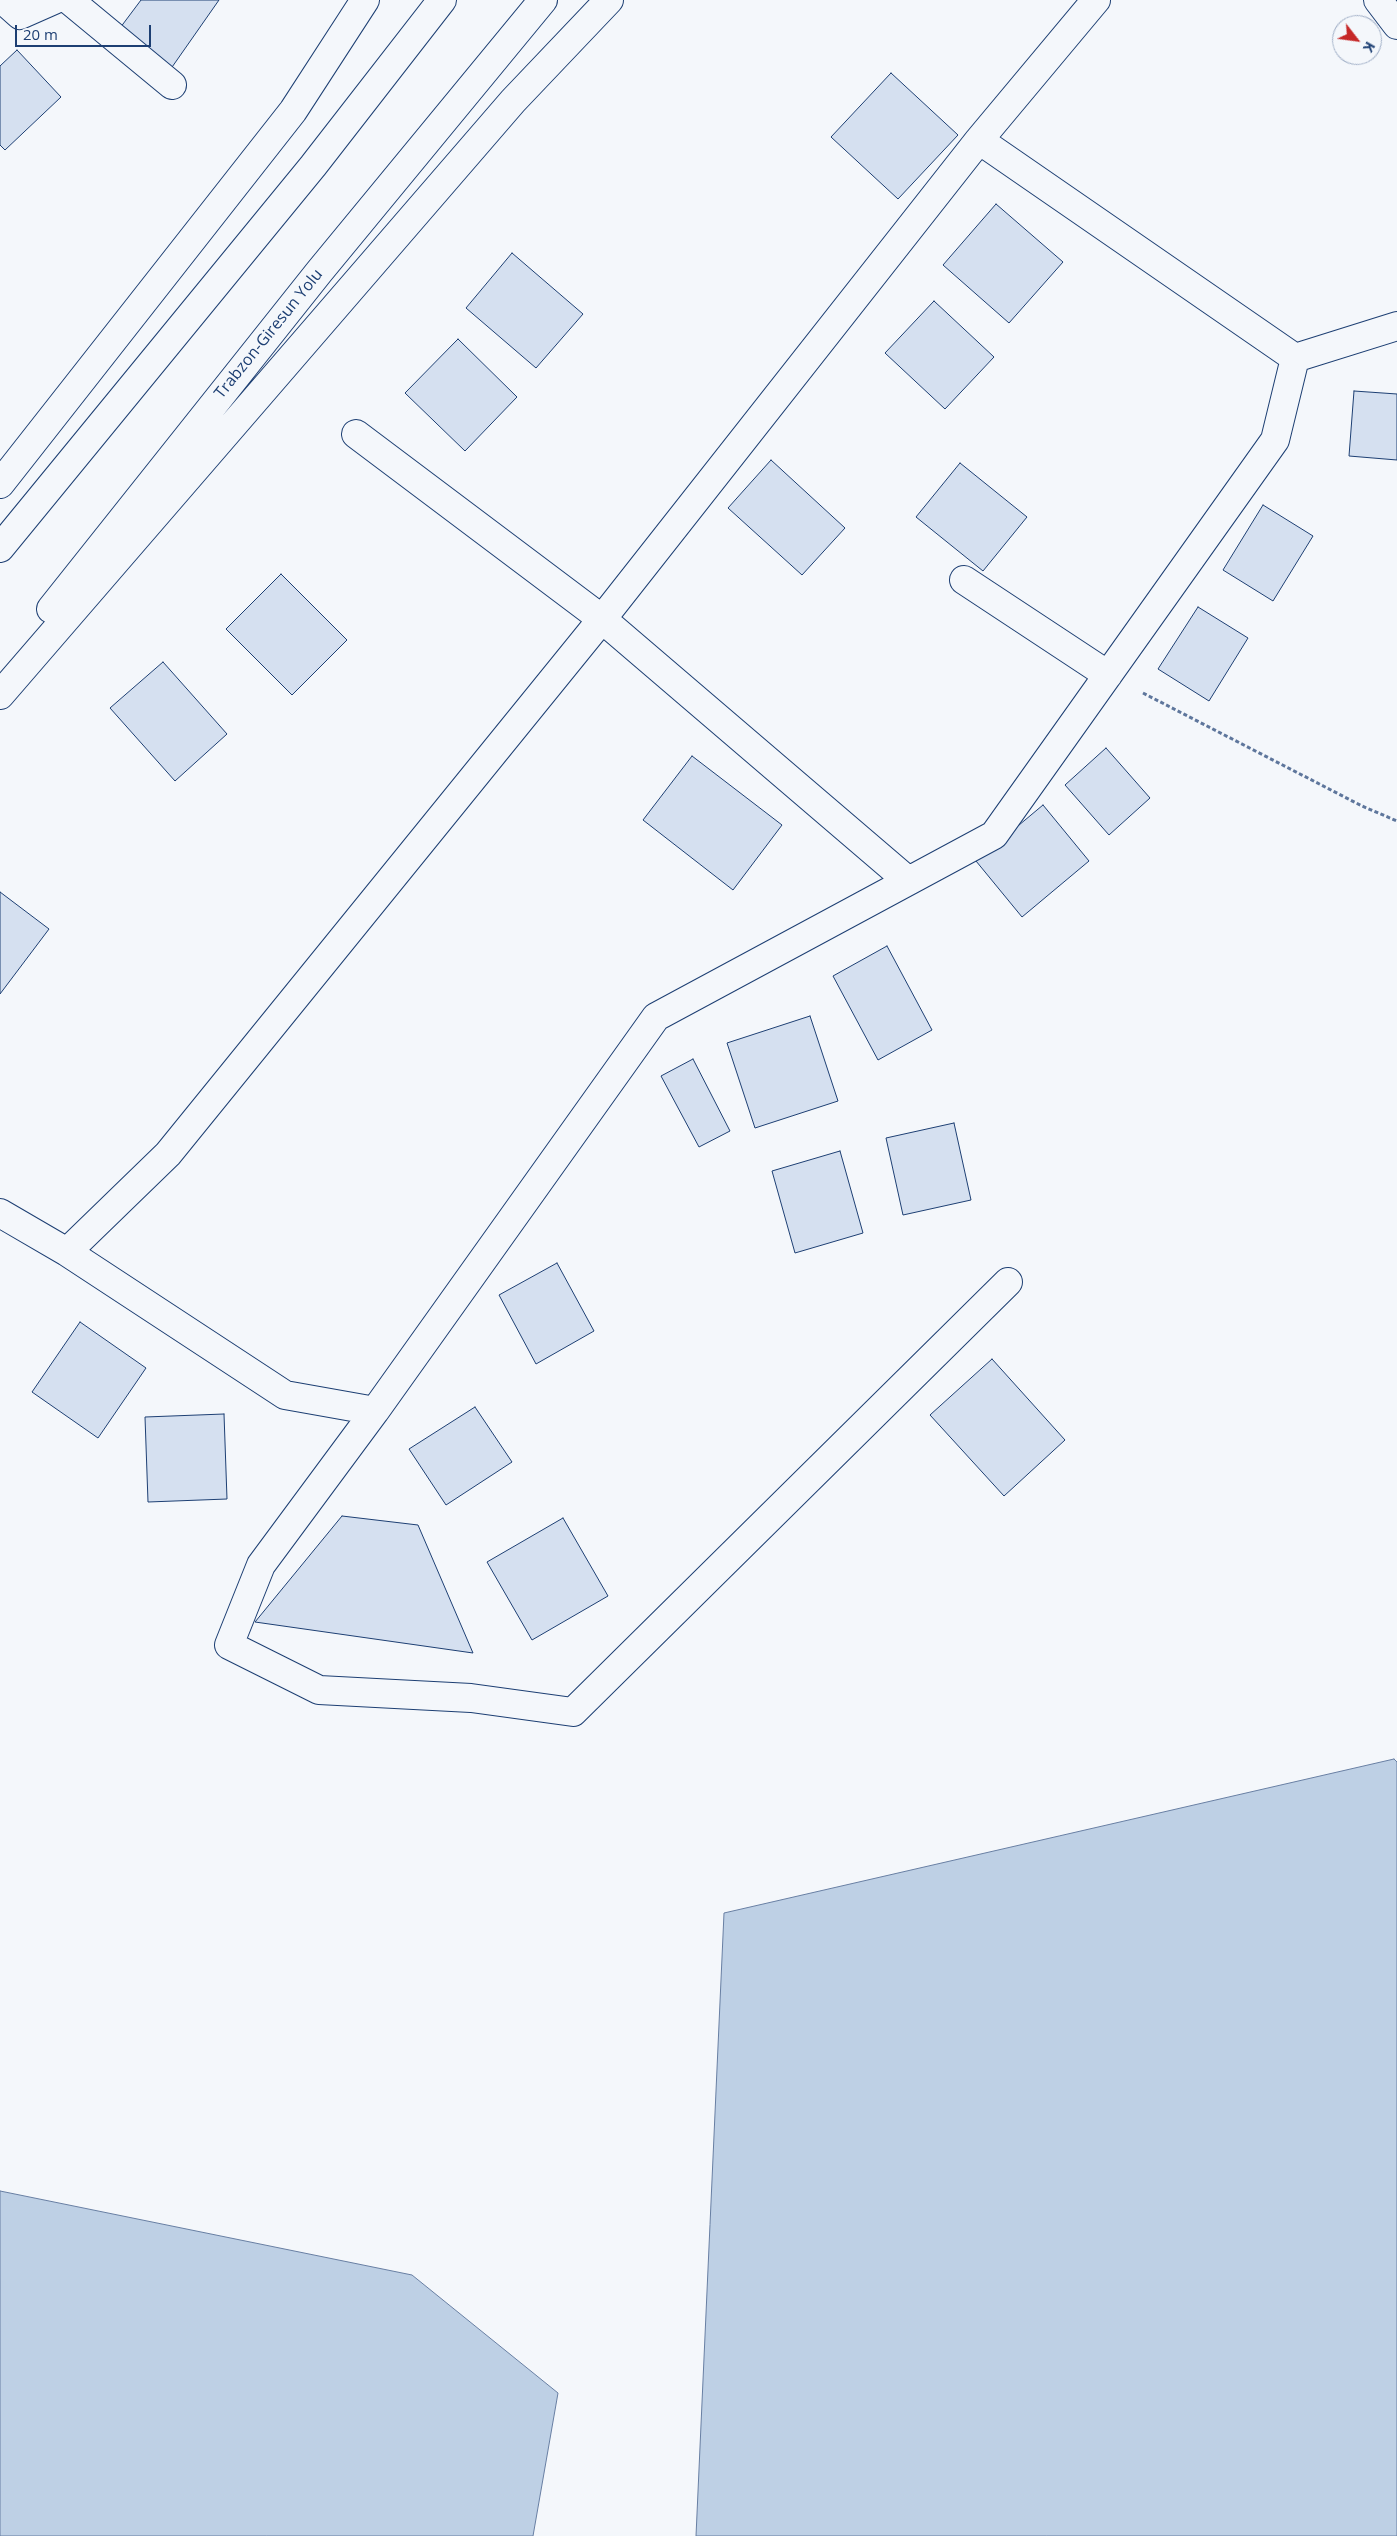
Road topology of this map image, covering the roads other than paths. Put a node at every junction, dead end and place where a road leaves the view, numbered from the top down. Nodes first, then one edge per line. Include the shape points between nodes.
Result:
1 (3, 0) edge
2 (54, 0) edge
3 (69, 0) edge
4 (365, 0) edge
5 (442, 0) edge
6 (543, 0) edge
7 (609, 0) edge
8 (1096, 0) edge
9 (1378, 0) edge
10 (1397, 25) edge
11 (172, 85) dead end
12 (979, 140) junction
13 (1397, 326) edge
14 (1295, 358) junction
15 (356, 434) dead end
16 (0, 484) edge
17 (0, 548) edge
18 (964, 580) dead end
19 (602, 619) junction
20 (0, 672) edge
21 (1108, 675) junction
22 (0, 695) edge
23 (907, 880) junction
24 (0, 1213) edge
25 (67, 1252) junction
26 (1008, 1282) dead end
27 (375, 1411) junction

1 - 2 main road via 20,15
3 - 11 main road
4 - 16 main road via 293,111
5 - 17 main road via 313,166
6 - 20 main road, Trabzon-Giresun Yolu via 326,264
7 - 22 main road via 513,101
8 - 12 main road
9 - 10 main road
12 - 14 main road
12 - 19 main road
13 - 14 main road
14 - 21 main road via 1275,440
15 - 19 main road
18 - 21 main road
19 - 23 main road
19 - 25 main road via 168,1154
21 - 23 main road via 994,835
23 - 27 main road via 656,1017
24 - 25 main road
25 - 27 main road via 285,1395
26 - 27 main road via 573,1712 471,1698 319,1690 229,1645 261,1565

